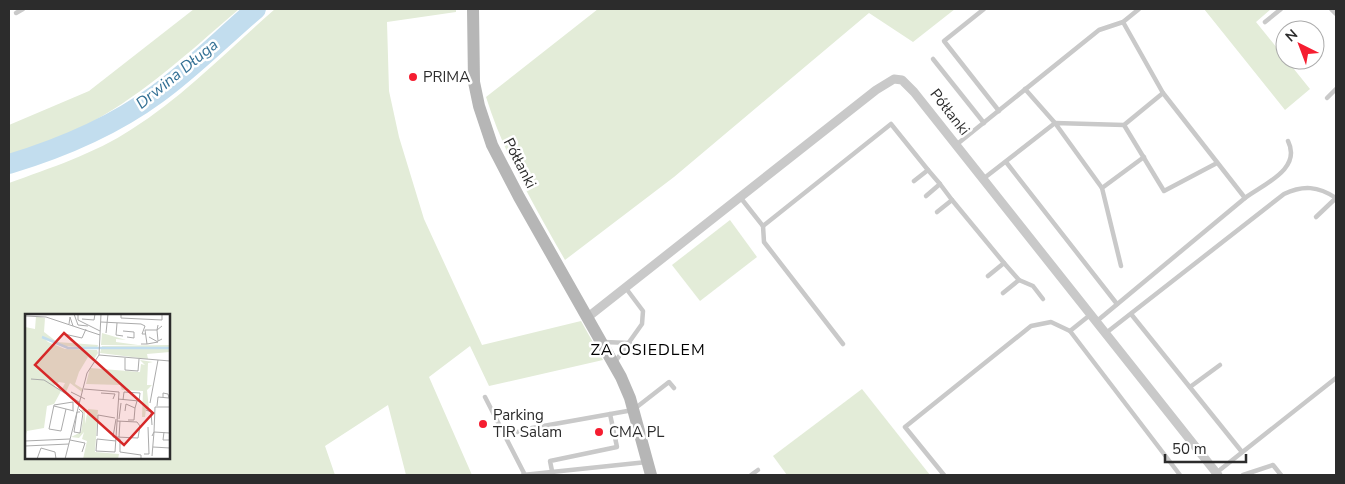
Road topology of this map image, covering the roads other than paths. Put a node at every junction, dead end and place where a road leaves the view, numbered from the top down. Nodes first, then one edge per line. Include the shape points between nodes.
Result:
1 (23, 9) edge
2 (473, 9) edge
3 (984, 9) edge
4 (1139, 9) edge
5 (1281, 9) edge
6 (1331, 9) edge
7 (16, 13) dead end
8 (1336, 14) edge
9 (1123, 22) junction
10 (1265, 22) dead end
11 (933, 59) dead end
12 (1025, 89) junction
13 (1336, 89) edge
14 (1163, 93) junction
15 (1327, 98) dead end
16 (999, 111) junction
17 (984, 123) junction
18 (1055, 124) junction
19 (1124, 125) junction
20 (1288, 141) dead end
21 (956, 145) junction
22 (1144, 157) junction
23 (1006, 162) junction
24 (1217, 163) junction
25 (928, 170) junction
26 (983, 179) junction
27 (914, 181) dead end
28 (940, 184) junction
29 (1102, 188) junction
30 (926, 196) dead end
31 (740, 197) junction
32 (1245, 198) junction
33 (1336, 198) edge
34 (952, 200) junction
35 (937, 212) dead end
36 (1316, 218) dead end
37 (763, 226) junction
38 (1004, 263) junction
39 (1121, 266) dead end
40 (988, 276) dead end
41 (1019, 280) junction
42 (625, 287) junction
43 (1003, 293) dead end
44 (1043, 298) dead end
45 (1117, 304) junction
46 (1131, 314) junction
47 (588, 317) junction
48 (1094, 318) junction
49 (1070, 331) junction
50 (1106, 333) junction
51 (603, 342) junction
52 (630, 343) junction
53 (843, 344) dead end
54 (614, 363) junction
55 (1220, 366) dead end
56 (1336, 378) edge
57 (1190, 387) junction
58 (674, 388) dead end
59 (485, 396) dead end
60 (633, 410) junction
61 (610, 414) junction
62 (506, 436) junction
63 (1242, 452) junction
64 (648, 462) junction
65 (758, 470) dead end
66 (552, 471) junction
67 (1217, 474) edge
68 (524, 475) edge
69 (651, 475) edge
70 (751, 475) edge
71 (944, 475) edge
72 (1180, 475) edge
73 (1243, 475) edge
74 (1281, 475) edge

1 - 7 lane
2 - 47 street, Półłanki via 474,82 486,128 499,161
3 - 16 lane via 944,41
4 - 9 lane
5 - 10 lane
6 - 8 lane
9 - 12 lane via 1099,30
9 - 14 lane
11 - 17 lane
12 - 16 lane
12 - 18 lane
13 - 15 lane
14 - 19 lane
14 - 24 lane
16 - 17 lane
17 - 21 lane
18 - 19 lane
18 - 23 lane
18 - 29 lane
19 - 22 lane
20 - 32 lane via 1292,154 1287,168
21 - 26 street, Półłanki
21 - 31 street, Półłanki via 909,86 894,79
22 - 24 lane via 1164,191
22 - 29 lane
23 - 26 lane
23 - 45 lane
24 - 32 lane
25 - 27 lane
25 - 28 lane
25 - 37 lane via 891,124
26 - 48 street, Półłanki
28 - 30 lane
28 - 34 lane
29 - 39 lane
31 - 37 lane
31 - 42 street, Półłanki
32 - 45 lane
33 - 36 lane
33 - 46 lane via 1313,188 1297,188 1284,194
34 - 35 lane
34 - 38 lane
37 - 53 lane via 764,242
38 - 40 lane
38 - 41 lane
41 - 43 lane
41 - 44 lane via 1034,286
42 - 47 street, Półłanki
42 - 52 lane via 643,311 642,324
45 - 48 lane
46 - 50 lane
46 - 57 lane
47 - 51 street, Półłanki
48 - 49 lane
48 - 50 street, Półłanki
49 - 71 lane via 1051,322 1031,326 905,427
49 - 72 lane
50 - 67 street, Półłanki
51 - 52 lane
51 - 54 street, Półłanki
52 - 54 lane
54 - 60 street, Półłanki
55 - 57 lane
56 - 63 lane
57 - 63 lane
58 - 60 lane via 670,382
59 - 62 lane
60 - 61 lane
60 - 64 street, Półłanki
61 - 62 lane via 540,426
61 - 66 lane via 617,447 550,461
62 - 68 lane
63 - 67 lane
64 - 66 lane
64 - 69 street, Półłanki
65 - 70 lane
66 - 68 lane
73 - 74 lane via 1273,465

